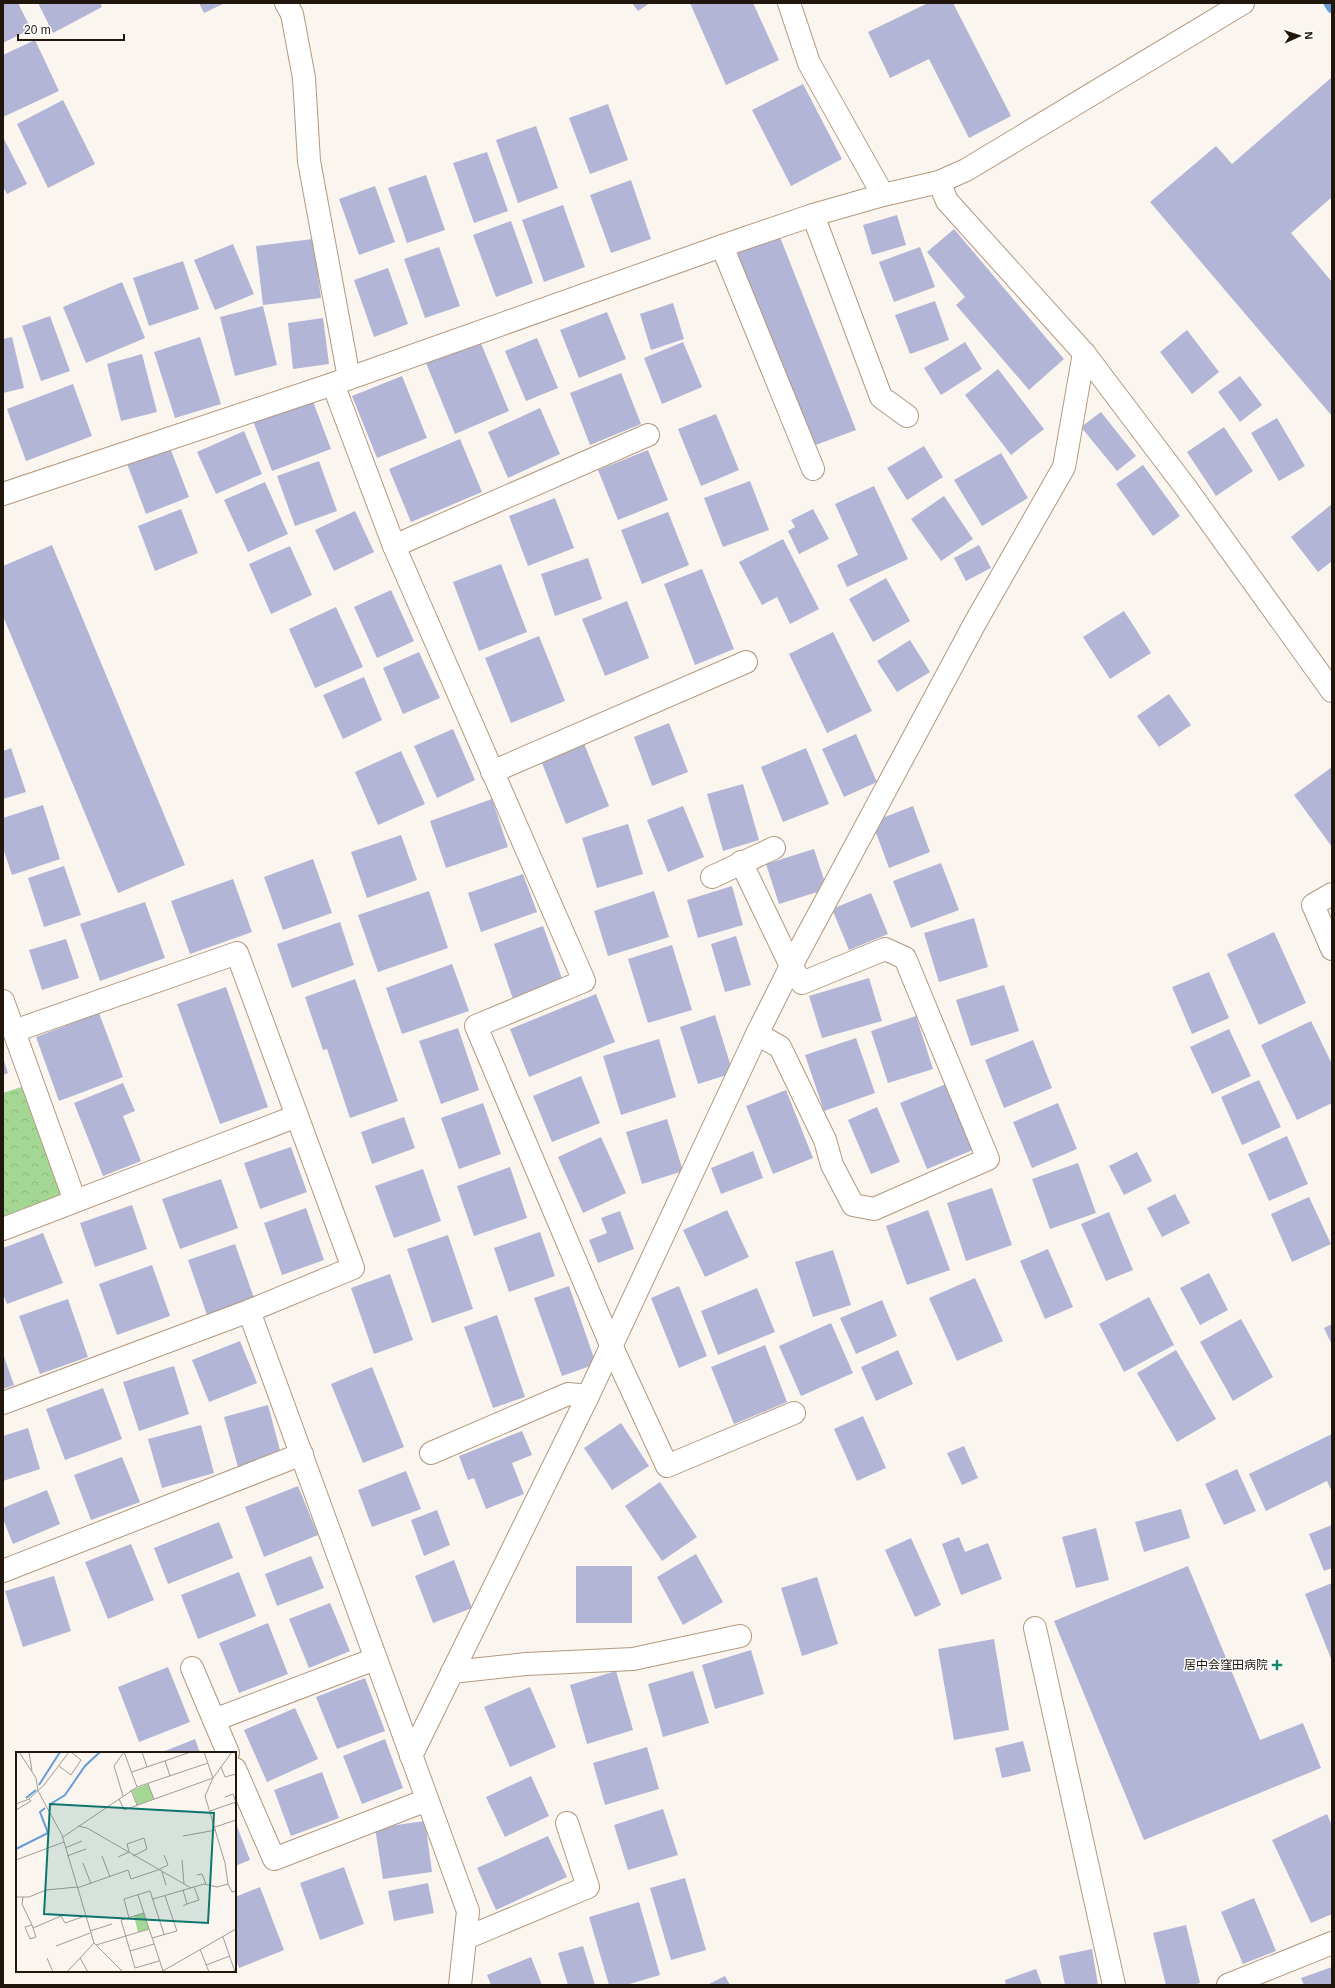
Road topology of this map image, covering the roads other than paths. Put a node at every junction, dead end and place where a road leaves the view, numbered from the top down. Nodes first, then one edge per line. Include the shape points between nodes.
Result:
1 (286, 3) edge
2 (789, 3) edge
3 (1243, 3) edge
4 (939, 182) junction
5 (883, 195) junction
6 (813, 215) junction
7 (722, 246) junction
8 (1084, 353) junction
9 (341, 381) junction
10 (907, 416) dead end
11 (648, 434) dead end
12 (813, 469) dead end
13 (3, 494) edge
14 (394, 546) junction
15 (746, 662) dead end
16 (1332, 691) edge
17 (492, 772) junction
18 (774, 848) dead end
19 (742, 862) junction
20 (712, 877) dead end
21 (1332, 894) edge
22 (1332, 949) edge
23 (791, 966) junction
24 (3, 1001) edge
25 (14, 1031) junction
26 (757, 1034) junction
27 (297, 1116) junction
28 (75, 1201) junction
29 (3, 1229) edge
30 (249, 1311) junction
31 (611, 1345) junction
32 (588, 1396) junction
33 (3, 1403) edge
34 (794, 1413) dead end
35 (431, 1452) dead end
36 (302, 1454) junction
37 (3, 1571) edge
38 (1035, 1628) dead end
39 (740, 1636) dead end
40 (375, 1659) junction
41 (192, 1668) dead end
42 (452, 1672) junction
43 (214, 1720) junction
44 (228, 1752) edge
45 (411, 1756) junction
46 (236, 1771) edge
47 (426, 1800) junction
48 (567, 1823) dead end
49 (466, 1938) junction
50 (1332, 1943) edge
51 (460, 1985) edge
52 (1114, 1985) edge
53 (1228, 1985) edge

1 - 9 street via 292,14 304,78 309,161
2 - 5 street via 809,63
3 - 4 street via 966,170
4 - 5 street
4 - 8 street via 947,201
5 - 6 street
6 - 7 street
6 - 10 street via 881,397
7 - 9 street
7 - 12 street
8 - 16 street via 1186,488
8 - 23 street via 1064,467 975,622
9 - 13 street
9 - 14 street
11 - 14 street
14 - 17 street
15 - 17 street
17 - 31 street via 584,981 476,1026
18 - 19 street
19 - 20 street
19 - 23 street
21 - 22 street via 1314,905
23 - 26 street
23 - 26 street via 802,984 886,949 906,958 988,1159 874,1209 853,1205 832,1165 825,1140 780,1047
24 - 25 street
25 - 27 street via 237,953
25 - 28 street
26 - 31 street
27 - 28 street
27 - 30 street via 353,1268
28 - 29 street
30 - 33 street
30 - 36 street
31 - 32 street
31 - 34 street via 667,1466
32 - 35 street via 568,1394
32 - 42 street
36 - 37 street
36 - 40 street
38 - 52 street
39 - 42 street via 632,1659 526,1664
40 - 43 street
40 - 45 street
41 - 43 street
42 - 45 street
43 - 44 street
45 - 47 street
46 - 47 street via 274,1859
47 - 49 street via 468,1911
48 - 49 street via 588,1886
49 - 51 street
50 - 53 street

